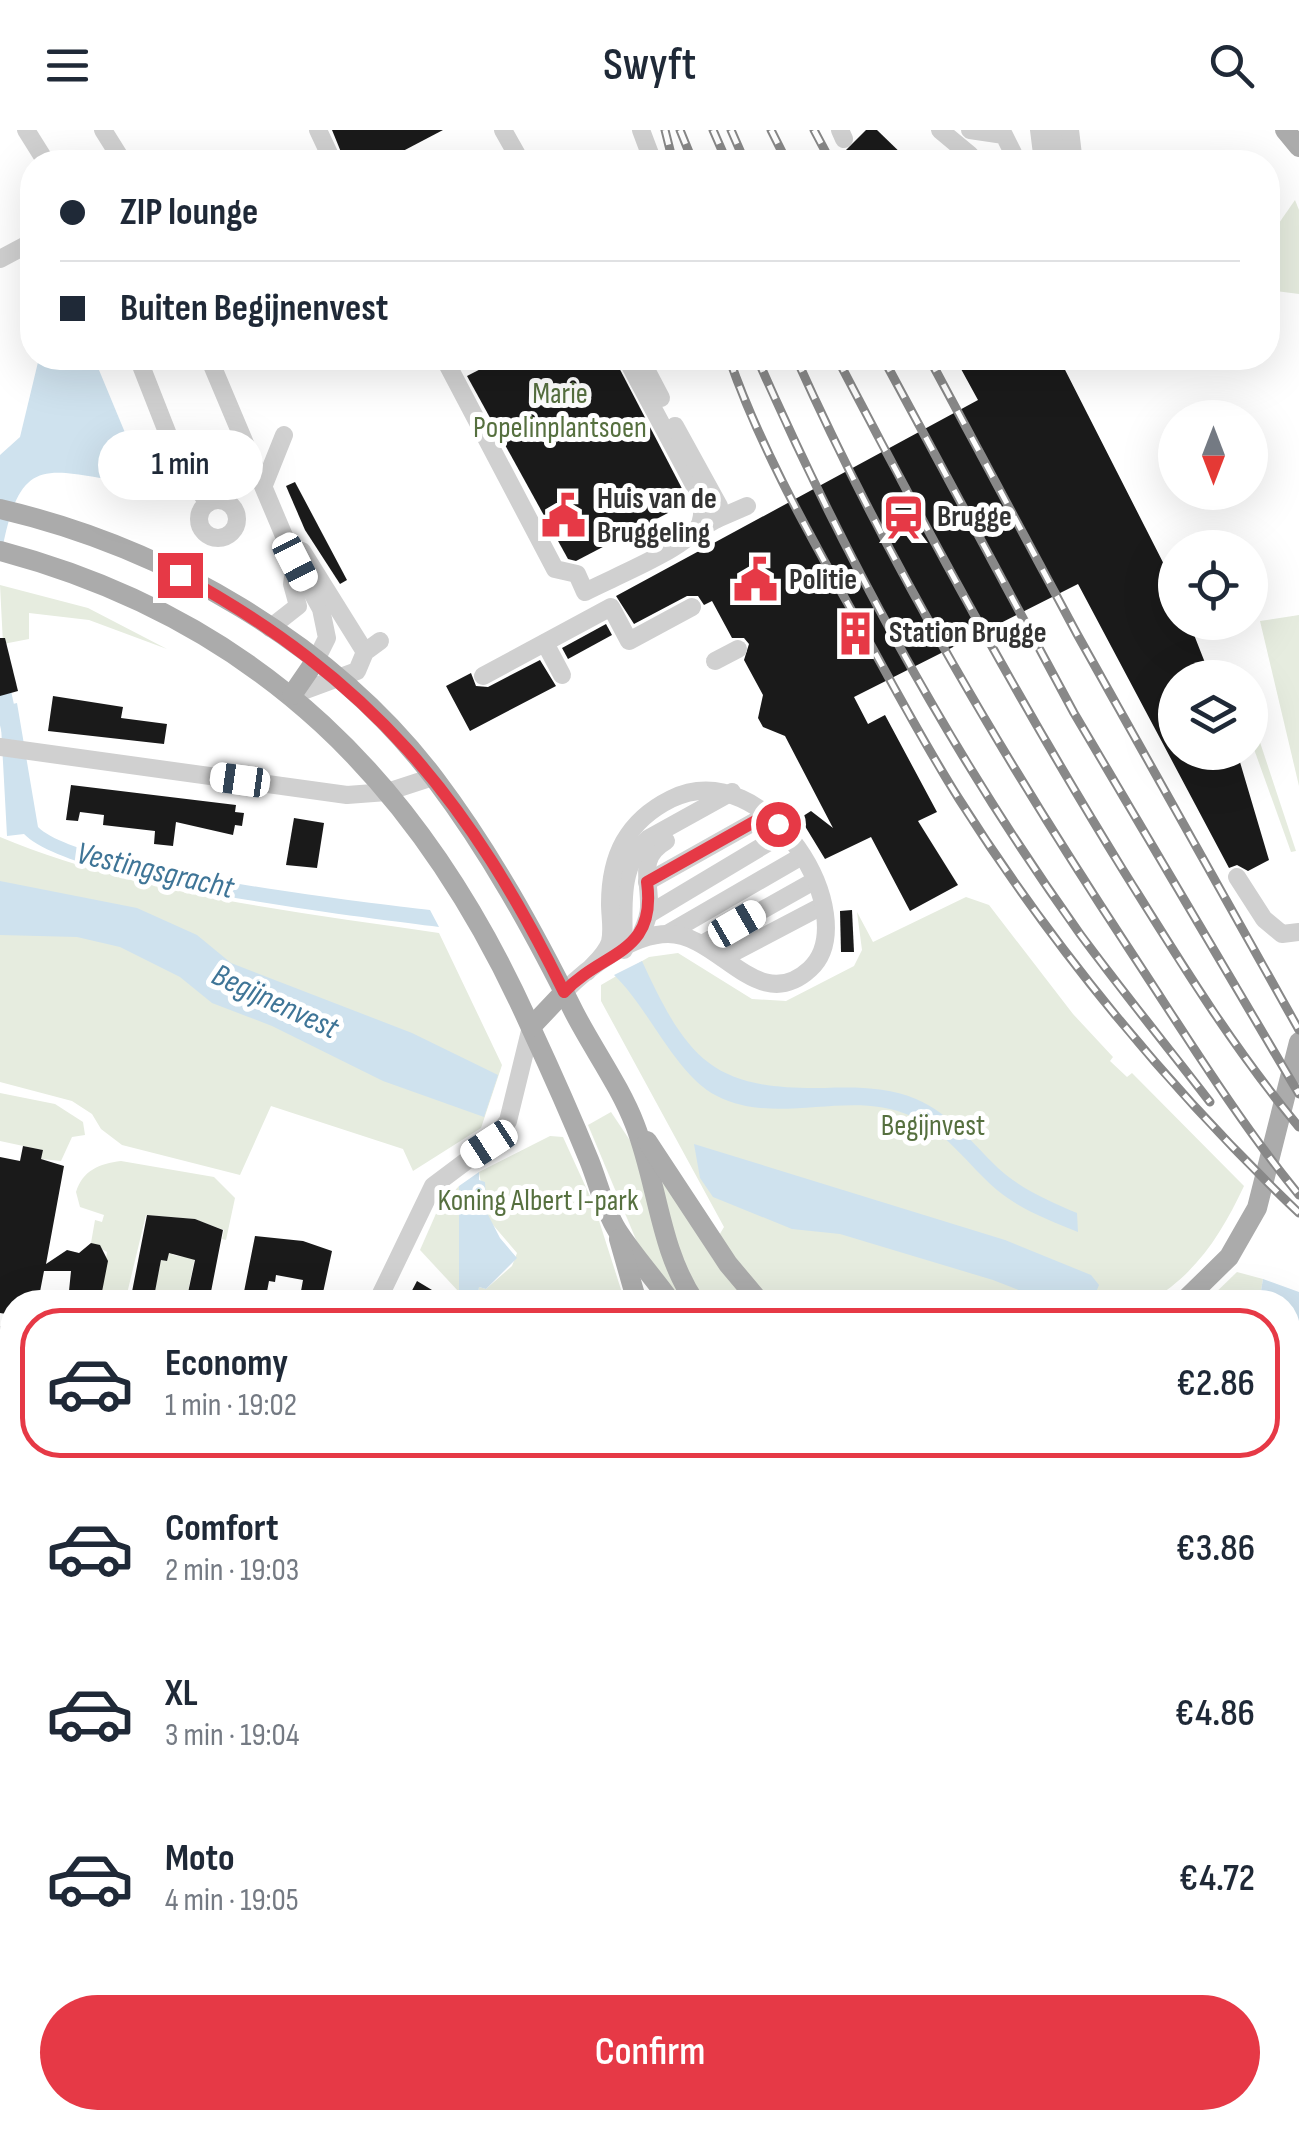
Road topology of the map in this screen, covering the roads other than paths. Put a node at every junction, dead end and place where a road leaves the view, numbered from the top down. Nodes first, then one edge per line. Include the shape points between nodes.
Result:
1 (940, 130) edge
2 (1285, 130) edge
3 (975, 132) edge
4 (1006, 132) edge
5 (1299, 147) edge
6 (961, 150) edge
7 (143, 370) edge
8 (214, 370) edge
9 (450, 370) edge
10 (632, 370) edge
11 (646, 370) edge
12 (284, 435) dead end
13 (264, 485) junction
14 (208, 502) dead end
15 (747, 506) dead end
16 (0, 509) edge
17 (717, 519) junction
18 (695, 531) junction
19 (0, 551) edge
20 (295, 562) junction
21 (588, 606) junction
22 (692, 608) dead end
23 (270, 628) junction
24 (544, 643) junction
25 (738, 649) dead end
26 (316, 660) junction
27 (715, 661) dead end
28 (562, 675) dead end
29 (483, 676) dead end
30 (339, 680) junction
31 (292, 695) junction
32 (0, 747) edge
33 (434, 777) junction
34 (387, 792) junction
35 (737, 794) junction
36 (768, 814) junction
37 (786, 832) junction
38 (802, 856) junction
39 (1237, 877) dead end
40 (814, 881) junction
41 (647, 882) junction
42 (822, 906) junction
43 (649, 914) junction
44 (1299, 932) edge
45 (668, 934) junction
46 (632, 944) junction
47 (702, 944) junction
48 (722, 958) junction
49 (588, 972) junction
50 (564, 992) junction
51 (531, 1027) junction
52 (1299, 1042) edge
53 (634, 1122) junction
54 (615, 1228) junction
55 (384, 1290) edge
56 (633, 1290) edge
57 (663, 1290) edge
58 (690, 1290) edge
59 (750, 1290) edge
60 (1196, 1290) edge

1 - 6 street
2 - 5 main road
3 - 4 street
7 - 14 street via 178,460
8 - 13 street
9 - 21 street via 555,569 576,574
10 - 18 street via 701,498
11 - 17 street via 719,506
12 - 13 street
13 - 20 street
13 - 30 street via 372,647 357,671
15 - 17 street
16 - 23 main road via 166,568
17 - 18 street
18 - 21 street
19 - 31 main road via 119,588 176,616
20 - 23 street via 298,606
20 - 26 street via 326,623
21 - 22 street via 611,607 630,641
21 - 24 street
23 - 26 main road
24 - 28 street
24 - 29 street
25 - 27 street
26 - 30 main road
26 - 31 main road
30 - 31 street
30 - 33 main road
31 - 34 main road
32 - 34 street via 348,795
33 - 34 street
33 - 50 main road via 504,878
34 - 51 main road via 431,850
35 - 36 street
35 - 41 street via 652,849
35 - 46 street via 638,849 624,886
35 - 49 street via 690,791 630,828 610,884 610,943
36 - 37 street
36 - 41 street
37 - 38 street
37 - 43 street
38 - 40 street
38 - 45 street
39 - 44 street via 1264,919 1282,934
40 - 42 street
40 - 47 street
41 - 43 street
42 - 48 street
42 - 48 street via 826,932 820,954 794,980 759,982
43 - 46 street
45 - 46 street
45 - 47 street
46 - 49 street
47 - 48 street
49 - 50 street
50 - 51 main road
50 - 53 main road
51 - 54 main road
51 - 55 street via 514,1105 489,1144 433,1186
52 - 60 main road via 1257,1208 1220,1268
53 - 58 main road via 666,1240
53 - 59 main road
54 - 56 main road
54 - 57 main road

